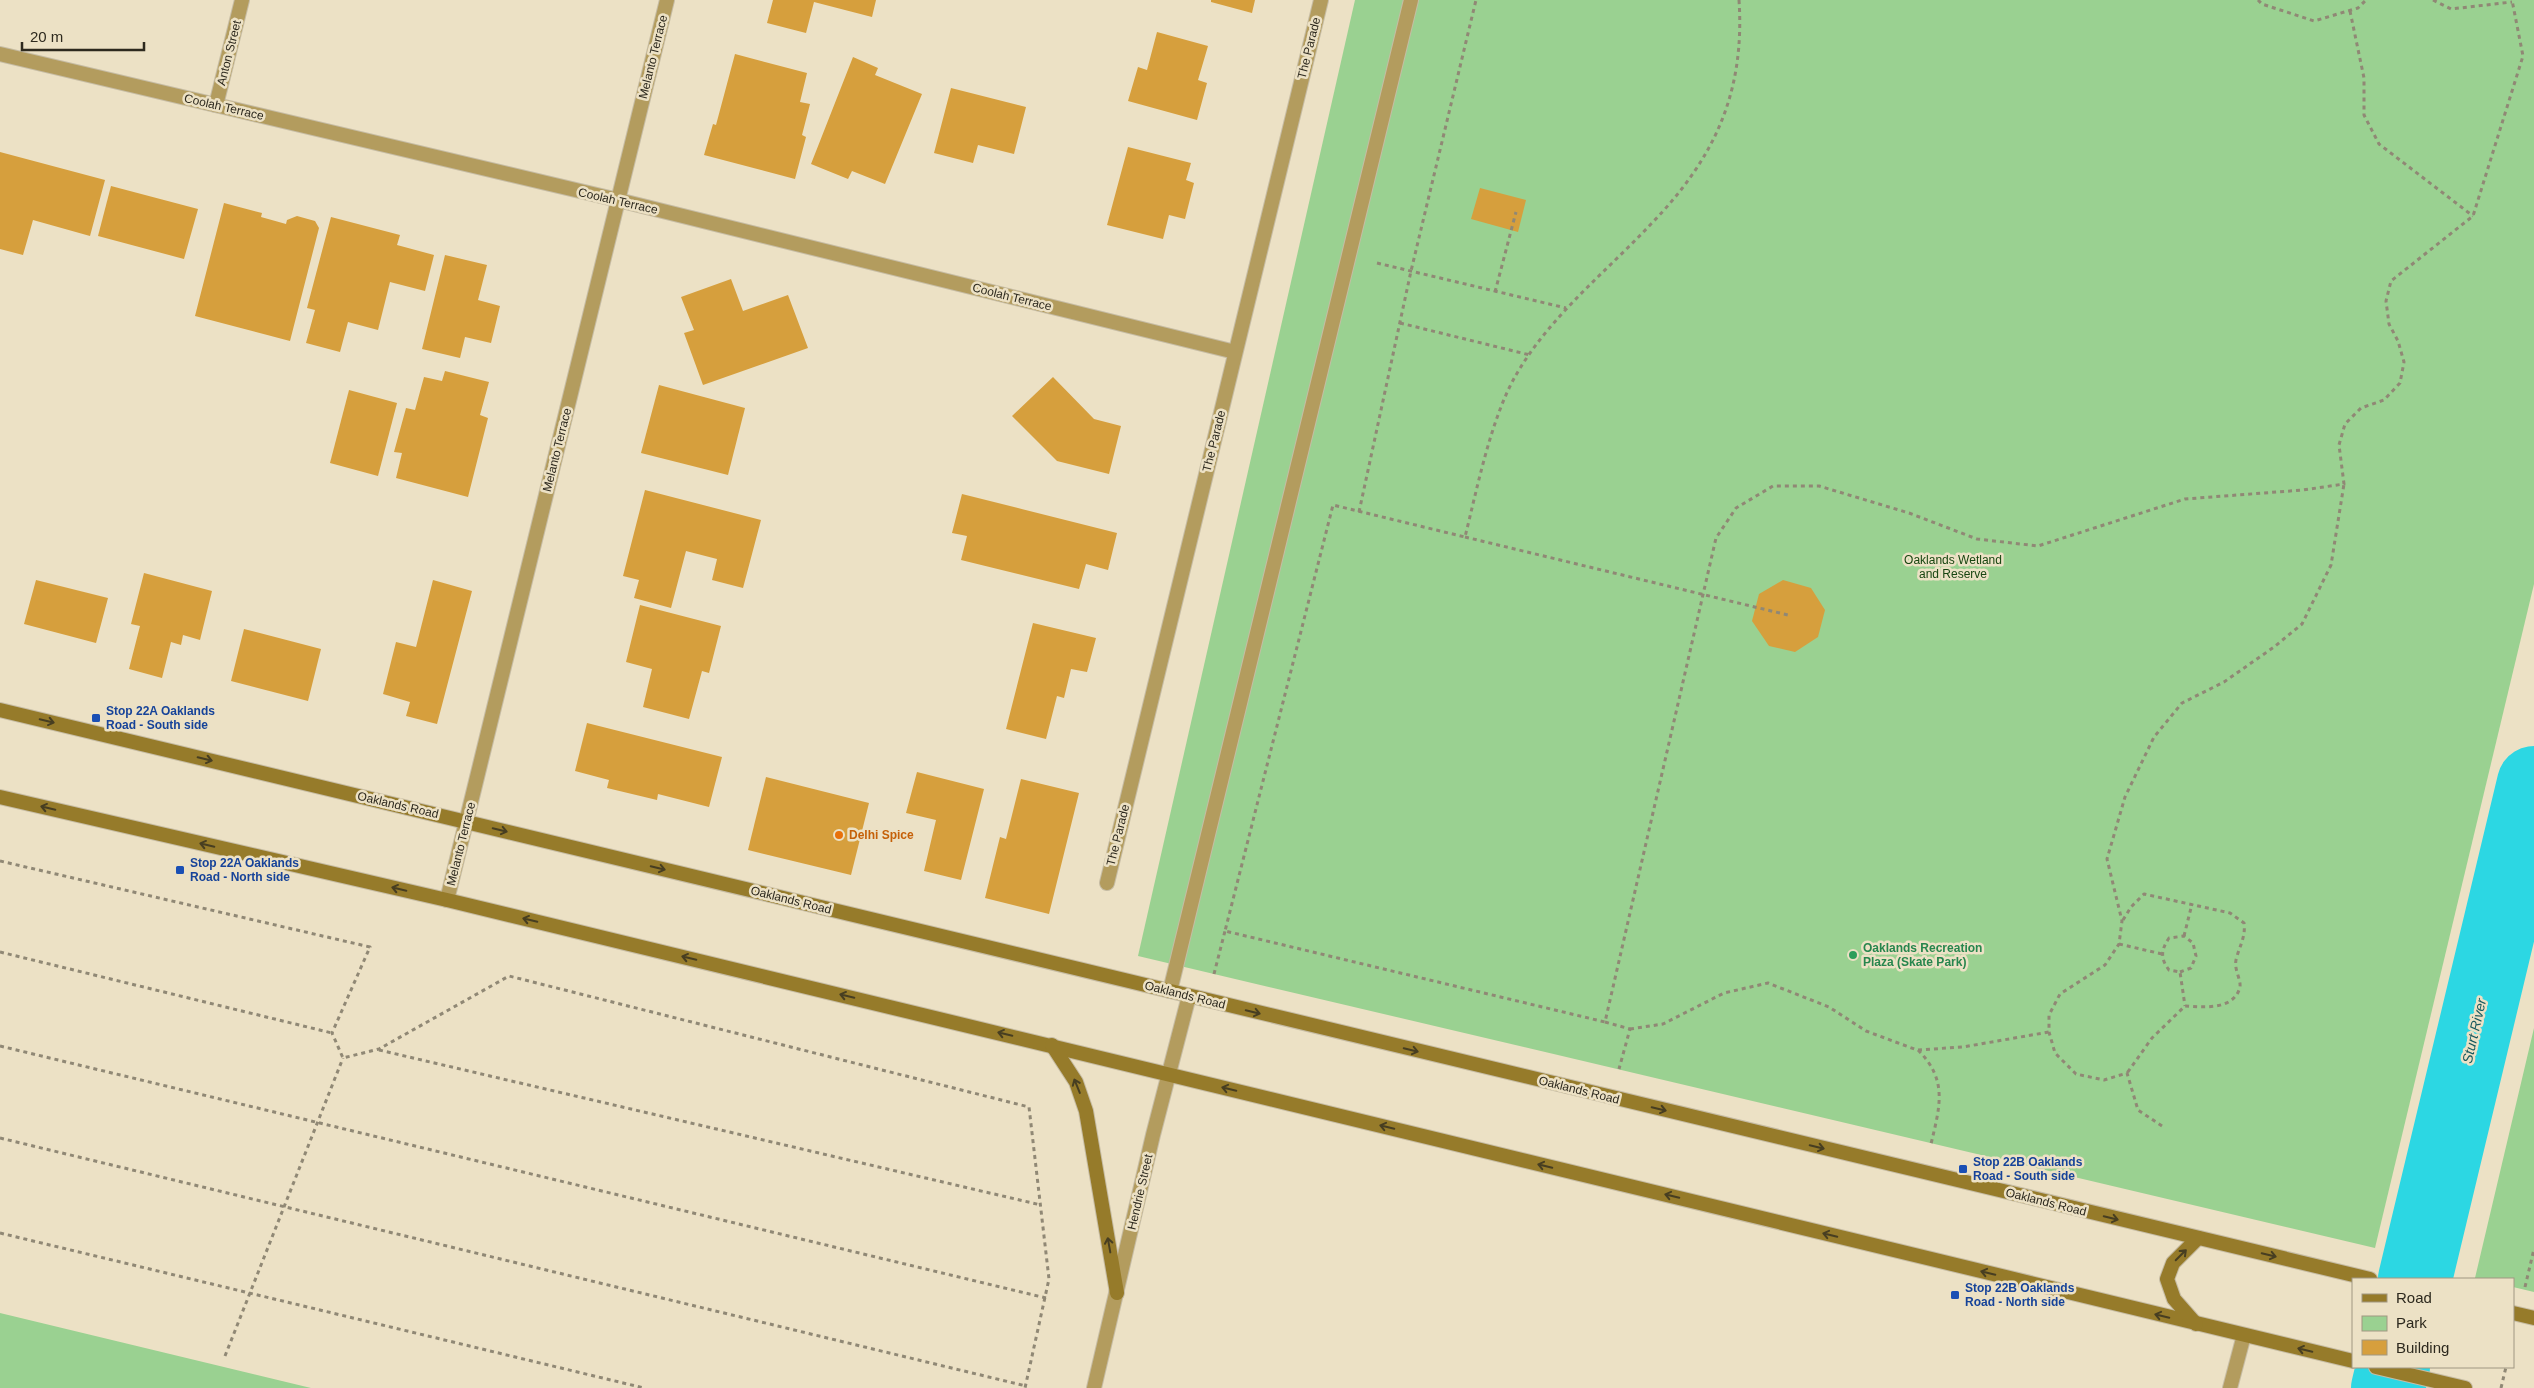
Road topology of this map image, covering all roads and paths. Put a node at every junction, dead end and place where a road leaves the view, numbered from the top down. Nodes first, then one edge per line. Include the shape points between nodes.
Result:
1 (242, 0) edge
2 (667, 0) edge
3 (1321, 0) edge
4 (1411, 0) edge
5 (1476, 0) edge
6 (1739, 0) edge
7 (2258, 0) edge
8 (2366, 0) edge
9 (2433, 0) edge
10 (2512, 1) edge
11 (2350, 11) junction
12 (0, 54) edge
13 (216, 106) junction
14 (618, 200) junction
15 (1516, 212) dead end
16 (2473, 216) junction
17 (1349, 256) junction
18 (1411, 271) junction
19 (1495, 292) junction
20 (1566, 309) junction
21 (1400, 323) junction
22 (1235, 352) junction
23 (1530, 355) junction
24 (2344, 484) junction
25 (1359, 512) junction
26 (1465, 537) junction
27 (1702, 595) junction
28 (1788, 615) dead end
29 (0, 710) edge
30 (0, 797) edge
31 (466, 822) junction
32 (0, 861) edge
33 (1107, 883) dead end
34 (447, 900) junction
35 (2192, 904) junction
36 (2122, 921) junction
37 (1225, 930) junction
38 (2184, 936) junction
39 (2119, 944) junction
40 (0, 952) edge
41 (2162, 954) junction
42 (2180, 972) junction
43 (1170, 991) junction
44 (1189, 996) junction
45 (1208, 1001) junction
46 (2185, 1006) junction
47 (1605, 1022) junction
48 (1630, 1028) junction
49 (2049, 1032) junction
50 (332, 1033) junction
51 (1052, 1045) junction
52 (0, 1046) edge
53 (379, 1049) junction
54 (1917, 1050) junction
55 (343, 1058) junction
56 (2127, 1073) junction
57 (1168, 1074) junction
58 (1611, 1098) junction
59 (318, 1123) junction
60 (2162, 1126) dead end
61 (0, 1138) edge
62 (1925, 1173) junction
63 (1041, 1205) junction
64 (285, 1207) junction
65 (0, 1233) edge
66 (2198, 1238) junction
67 (2534, 1248) edge
68 (2366, 1278) edge
69 (2524, 1291) dead end
70 (250, 1293) junction
71 (1117, 1293) junction
72 (1046, 1298) junction
73 (2516, 1314) edge
74 (2534, 1318) edge
75 (2196, 1324) junction
76 (2244, 1335) junction
77 (225, 1356) dead end
78 (2352, 1361) edge
79 (2380, 1368) edge
80 (2506, 1368) edge
81 (1026, 1387) edge
82 (644, 1388) edge
83 (1094, 1388) edge
84 (2230, 1388) edge
85 (2465, 1388) edge
86 (2501, 1388) edge

1 - 13 street, Anton Street
2 - 14 street, Melanto Terrace
3 - 22 street, The Parade
4 - 17 street
5 - 18 path
6 - 20 path via 1741,36 1736,76 1724,115 1705,157 1680,193
7 - 11 path via 2314,22
8 - 11 path
9 - 10 path via 2451,9
10 - 16 path via 2523,56
11 - 16 path via 2364,78 2364,115 2379,144
12 - 13 street, Coolah Terrace
13 - 14 street, Coolah Terrace
14 - 22 street, Coolah Terrace
14 - 31 street, Melanto Terrace
15 - 19 path
16 - 24 path via 2391,281 2386,301 2389,324 2404,362 2400,383 2384,400 2361,408 2345,424 2339,445
17 - 18 path
17 - 43 street
18 - 19 path
18 - 21 path
19 - 20 path
20 - 23 path
21 - 23 path
21 - 25 path
22 - 33 street, The Parade
23 - 26 path via 1515,376 1496,423
24 - 27 path via 2185,499 2038,546 1977,539 1909,513 1819,486 1773,486 1736,508 1716,538
24 - 36 path via 2331,565 2302,624 2224,682 2182,703 2154,737 2125,796 2108,859
25 - 26 path
25 - 37 path via 1333,505
26 - 27 path
27 - 28 path
27 - 47 path
29 -> 31 main road, Oaklands Road
34 -> 30 main road
31 - 34 street, Melanto Terrace
31 -> 43 main road, Oaklands Road
32 - 50 path via 370,947
51 -> 34 main road
35 - 36 path via 2144,894
35 - 38 path
35 - 46 path via 2230,913 2244,922 2245,933 2236,962 2240,986 2236,995 2222,1006
36 - 39 path
37 - 45 path
37 - 47 path
38 - 41 path via 2169,938
38 - 42 path via 2193,943 2196,956 2190,968
39 - 41 path
39 - 49 path via 2105,965 2060,994 2049,1015
40 - 50 path
41 - 42 path via 2169,970
42 - 46 path
43 - 44 main road, Oaklands Road
44 - 45 main road, Oaklands Road
44 - 57 street, Hendrie Street
45 -> 58 main road, Oaklands Road
46 - 56 path via 2152,1038
47 - 48 path
48 - 54 path via 1663,1024 1724,993 1768,983 1829,1007 1866,1031
48 - 58 path
49 - 54 path via 1963,1047
49 - 56 path via 2055,1053 2076,1074 2104,1080
50 - 55 path
51 - 57 main road
71 -> 51 main road via 1086,1111 1076,1082
52 - 59 path
53 - 55 path
53 - 63 path
53 - 63 path via 510,976 1030,1108
54 - 62 path via 1930,1062 1940,1089 1940,1109
55 - 59 path
56 - 60 path via 2138,1110
57 - 71 street, Hendrie Street
75 -> 57 main road
58 -> 62 main road, Oaklands Road
59 - 64 path
59 - 72 path
61 - 64 path
62 -> 66 main road, Oaklands Road
63 - 72 path via 1050,1279
64 - 70 path
64 - 81 path
65 - 70 path
66 -> 68 main road, Oaklands Road
75 -> 66 main road via 2174,1299 2167,1279 2173,1263
67 - 69 path
70 - 77 path
70 - 82 path
71 - 83 street, Hendrie Street
72 - 81 path
73 - 74 main road
75 - 76 main road
78 -> 76 main road
76 - 84 street
79 - 85 main road
80 - 86 path

